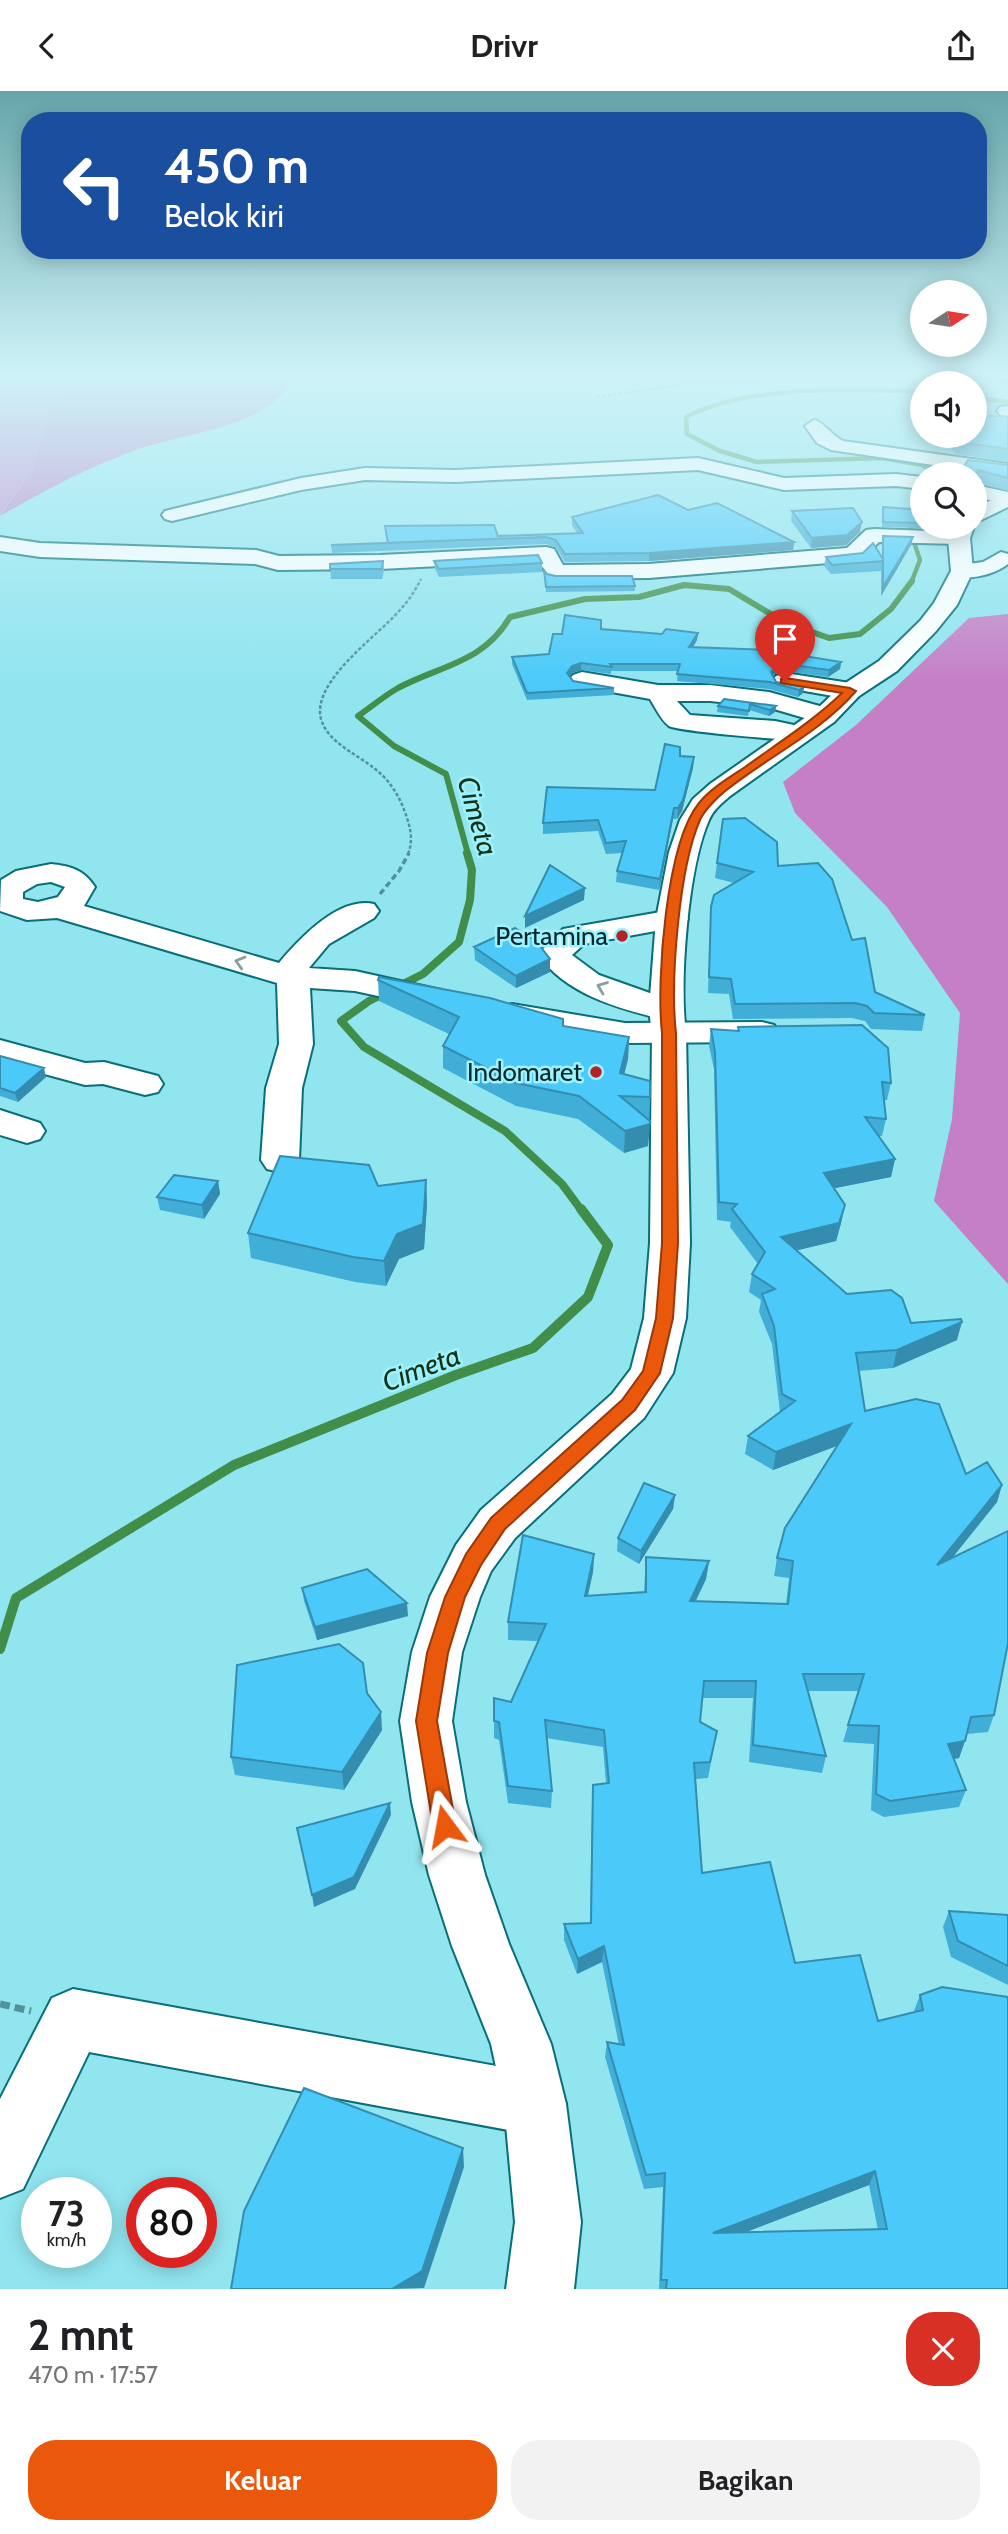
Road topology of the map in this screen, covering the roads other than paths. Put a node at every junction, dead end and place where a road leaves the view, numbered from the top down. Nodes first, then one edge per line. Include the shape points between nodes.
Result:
1 (342, 478) edge
2 (758, 478) edge
3 (910, 482) edge
4 (987, 494) edge
5 (1008, 498) edge
6 (172, 515) dead end
7 (964, 541) edge
8 (0, 544) edge
9 (582, 680) edge
10 (785, 681) edge
11 (825, 713) junction
12 (363, 911) road end
13 (9, 917) edge
14 (672, 919) junction
15 (294, 969) junction
16 (668, 1021) junction
17 (799, 1031) edge
18 (2, 1044) edge
19 (145, 1084) dead end
20 (279, 1160) edge
21 (535, 2104) junction
22 (0, 2166) edge
23 (540, 2289) edge

1 - 6 main road
2 - 3 main road via 784,484
4 - 5 main road
5 - 7 main road
7 - 8 main road via 874,535 853,554 631,572 556,572 546,554 278,563 256,557 40,550
7 - 11 main road via 945,605 888,666
9 - 11 main road via 658,692 685,723 775,729
10 - 11 main road
11 - 14 main road via 703,805 684,852
12 - 15 main road via 324,931
13 - 15 main road via 7,891 19,880 40,873 71,877 80,887 68,901
14 - 16 main road
16 -> 14 main road via 591,983 559,964 554,954 574,936
15 - 16 main road via 625,1033
15 - 20 main road via 296,1044 284,1088
16 - 17 main road
16 - 21 main road via 670,1243 665,1318 652,1373 628,1405 498,1524 473,1559 437,1653 426,1721 457,1875 521,2045
18 - 19 main road via 85,1075 104,1073
21 - 22 main road via 73,2019
21 - 23 main road via 548,2221

